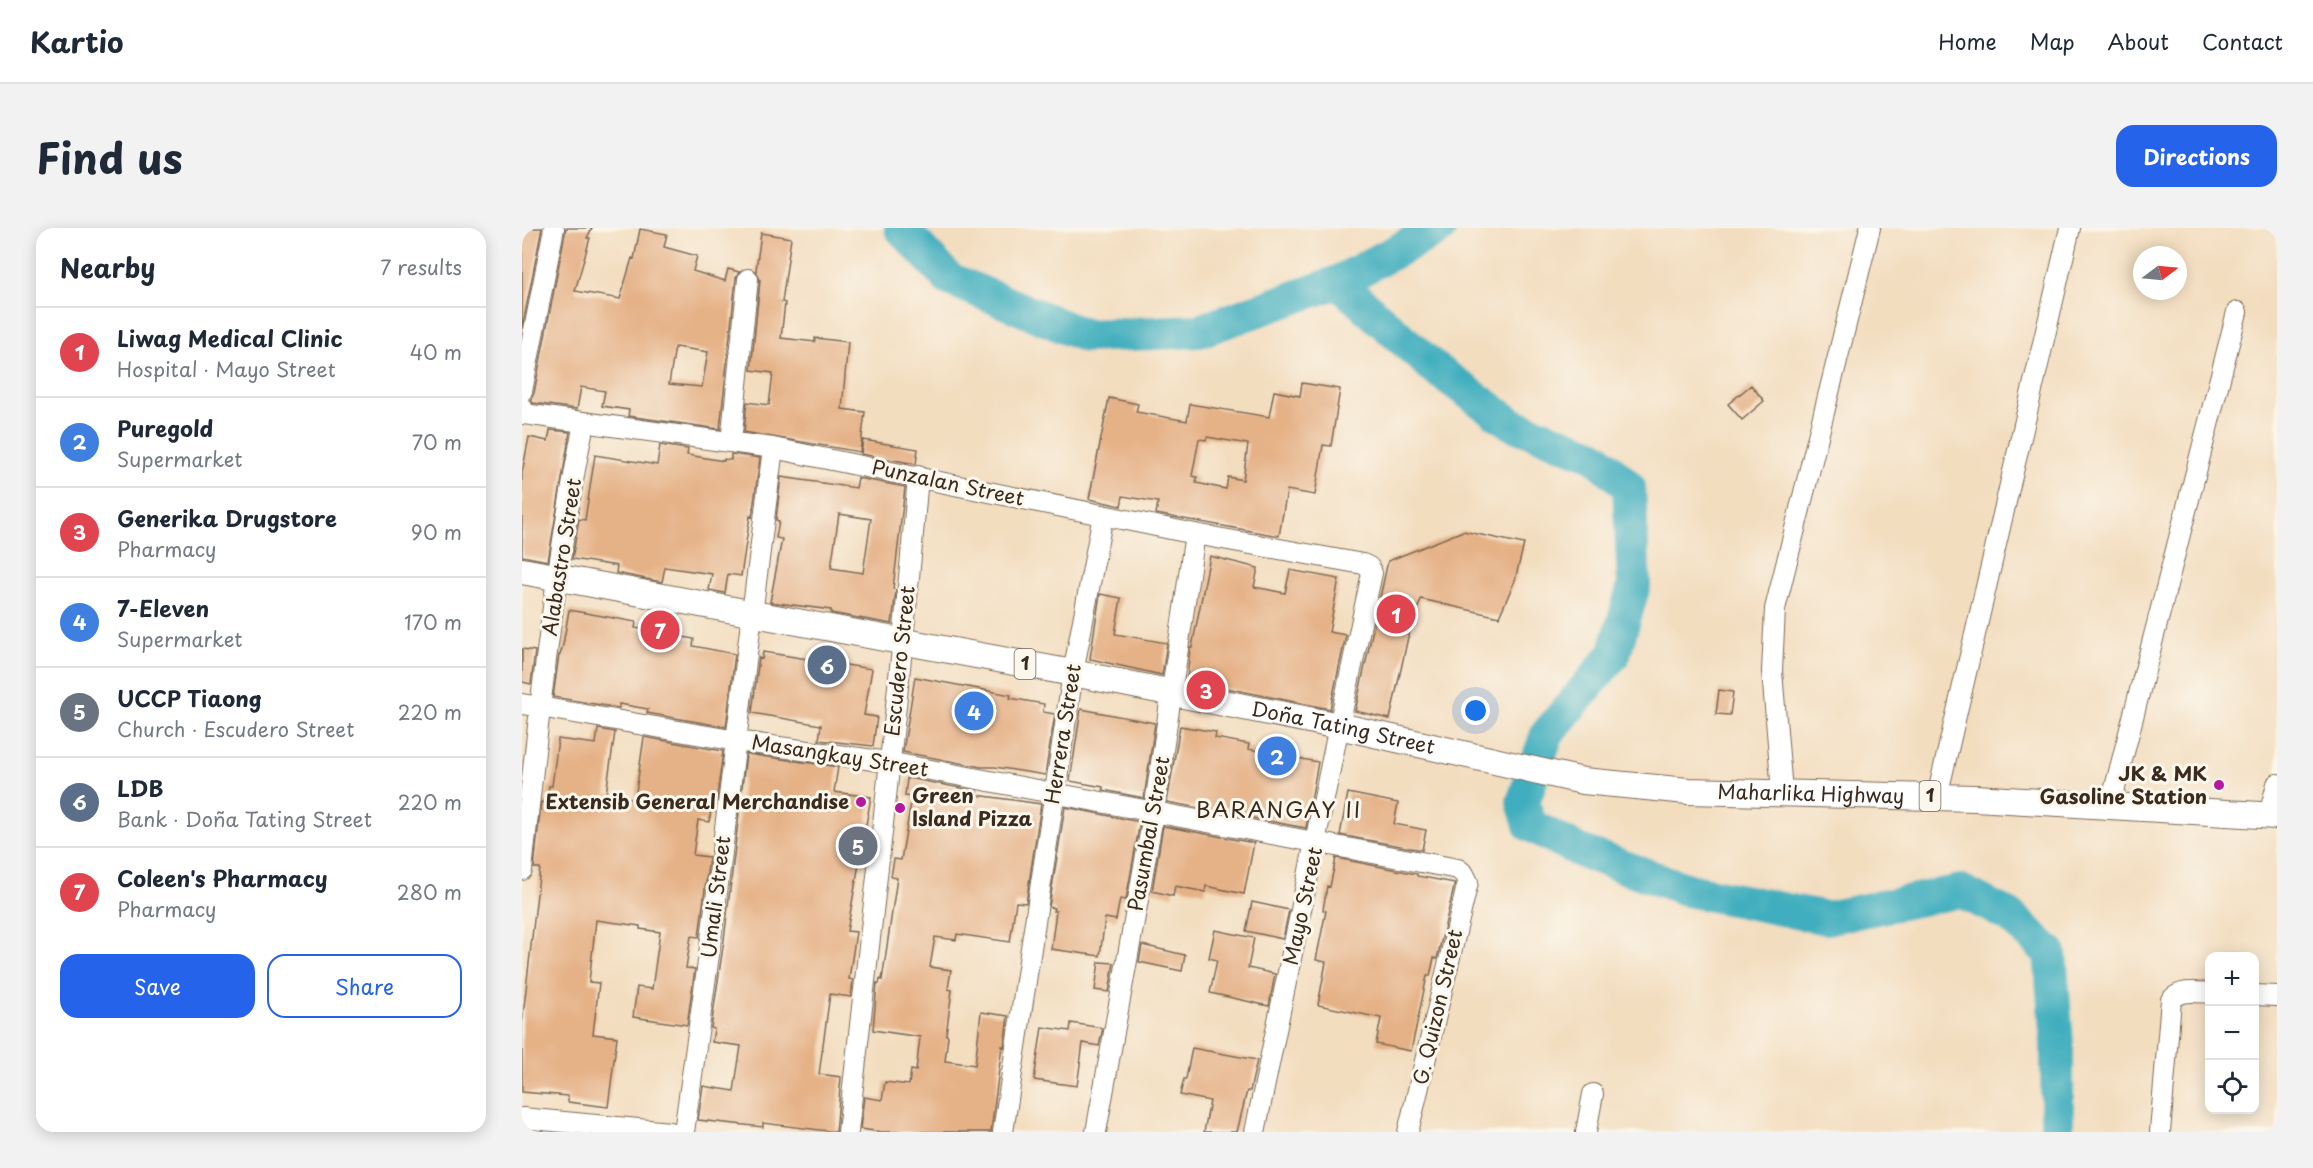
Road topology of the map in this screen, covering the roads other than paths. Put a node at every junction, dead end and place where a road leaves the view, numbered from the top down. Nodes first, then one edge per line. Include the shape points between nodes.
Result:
1 (554, 228) edge
2 (1870, 228) edge
3 (2070, 228) edge
4 (748, 279) dead end
5 (2236, 312) dead end
6 (522, 391) edge
7 (522, 407) edge
8 (584, 423) junction
9 (731, 442) junction
10 (773, 448) junction
11 (918, 476) junction
12 (1102, 515) junction
13 (1195, 534) junction
14 (522, 571) edge
15 (1372, 573) joint
16 (558, 579) junction
17 (753, 615) junction
18 (904, 642) junction
19 (1073, 673) junction
20 (1172, 694) junction
21 (531, 706) edge
22 (1339, 726) junction
23 (737, 741) junction
24 (888, 762) junction
25 (1525, 769) joint
26 (2277, 784) edge
27 (1054, 792) junction
28 (1782, 792) junction
29 (1937, 796) junction
30 (2110, 807) junction
31 (1154, 811) junction
32 (2273, 815) edge
33 (1316, 843) junction
34 (522, 870) edge
35 (1468, 882) joint
36 (2205, 993) edge
37 (2259, 995) edge
38 (2277, 996) edge
39 (1593, 1094) dead end
40 (522, 1118) edge
41 (670, 1132) edge
42 (684, 1132) edge
43 (848, 1132) edge
44 (1003, 1132) edge
45 (1096, 1132) edge
46 (1255, 1132) edge
47 (1408, 1132) edge
48 (1586, 1132) edge
49 (2160, 1132) edge

1 - 6 street
2 - 28 street via 1775,609 1772,671
3 - 29 street
4 - 9 street
5 - 30 street
7 - 8 street, Punzalan Street via 524,414
8 - 9 street, Punzalan Street
8 - 16 street, Alabastro Street
9 - 10 street, Punzalan Street
10 - 11 street, Punzalan Street
10 - 17 street, Umali Street
11 - 12 street, Punzalan Street
11 - 18 street, Escudero Street
12 - 13 street, Punzalan Street
12 - 19 street, Herrera Street
13 - 15 street, Punzalan Street via 1363,564
13 - 20 street, Pasumbal Street
14 - 16 main road, Doña Tating Street / 1
15 - 22 street, Mayo Street
16 - 17 main road, Doña Tating Street / 1
16 - 21 street, Alabastro Street
17 - 18 main road, Doña Tating Street / 1
17 - 23 street, Umali Street
18 - 19 main road, Doña Tating Street / 1
18 - 24 street, Escudero Street
19 - 20 main road, Doña Tating Street / 1
19 - 27 street, Herrera Street
20 - 22 main road, Doña Tating Street / 1
20 - 31 street, Pasumbal Street
21 - 23 street, Masangkay Street
21 - 34 street, Alabastro Street
22 - 25 main road, Doña Tating Street / 1
22 - 33 street, Mayo Street
23 - 24 street, Masangkay Street
23 - 42 street, Umali Street
24 - 27 street, Masangkay Street
24 - 43 street, Escudero Street
25 - 28 main road, Maharlika Highway / 1 via 1583,781 1688,791
26 - 32 street
27 - 31 street, Masangkay Street
27 - 44 street, Herrera Street
28 - 29 main road, Maharlika Highway / 1
29 - 30 main road, Maharlika Highway / 1
30 - 32 main road, Maharlika Highway / 1
31 - 33 street, Masangkay Street
31 - 45 street, Pasumbal Street
33 - 35 street, Masangkay Street via 1458,869
33 - 46 street, Mayo Street
35 - 47 street, G. Quizon Street
36 - 49 street via 2184,992 2171,1000
37 - 38 street
39 - 48 street
40 - 41 street

